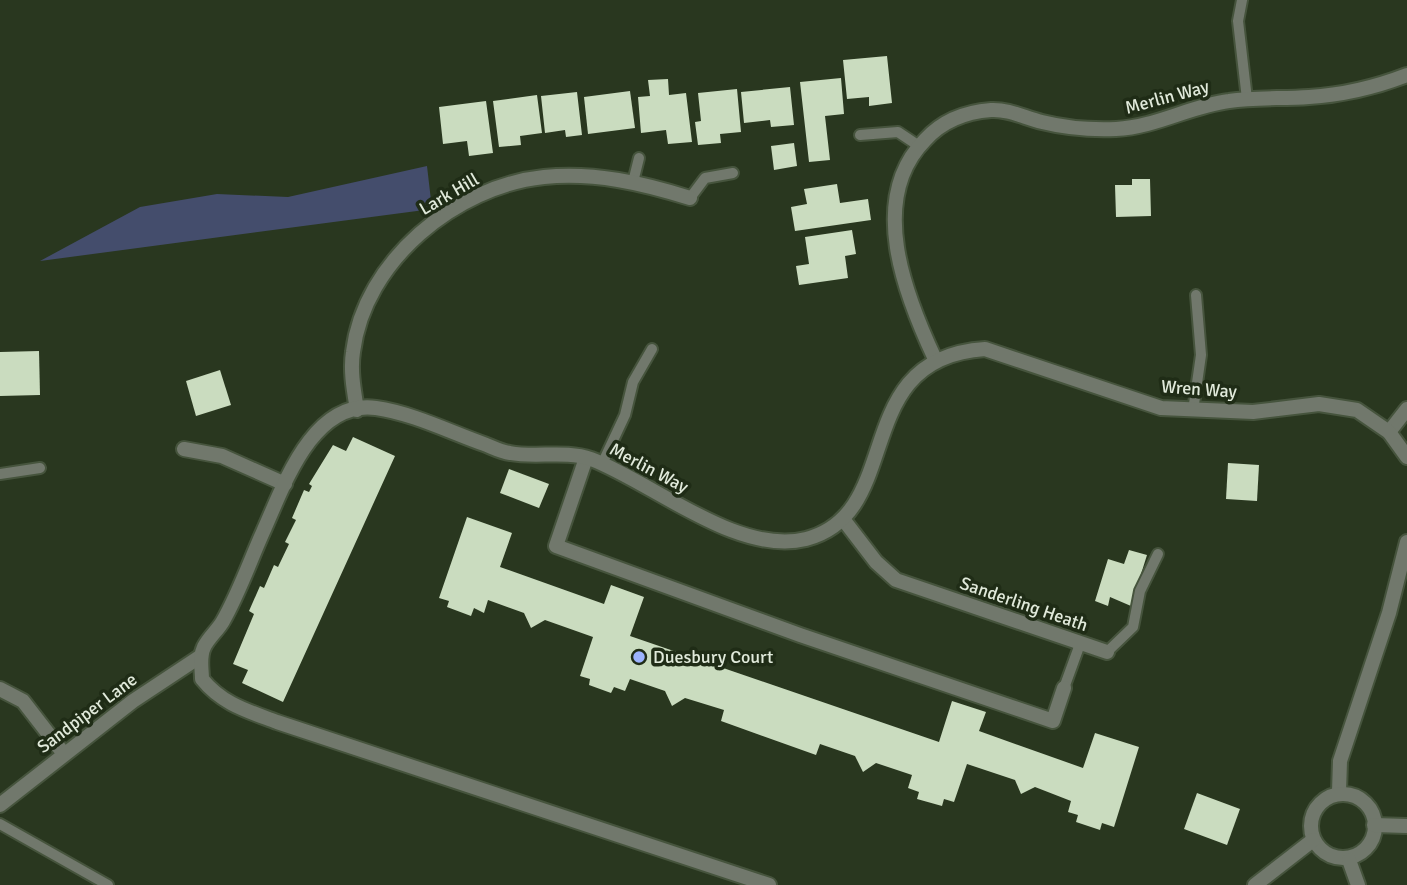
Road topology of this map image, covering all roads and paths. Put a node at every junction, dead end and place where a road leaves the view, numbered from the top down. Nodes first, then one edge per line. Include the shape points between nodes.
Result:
1 (1242, 0) edge
2 (1407, 75) edge
3 (1247, 99) junction
4 (860, 135) dead end
5 (919, 146) junction
6 (639, 158) dead end
7 (733, 173) dead end
8 (634, 182) junction
9 (690, 198) joint
10 (1196, 295) dead end
11 (653, 349) dead end
12 (935, 359) junction
13 (1407, 409) edge
14 (357, 410) junction
15 (1193, 411) junction
16 (1390, 432) junction
17 (184, 449) dead end
18 (1407, 457) edge
19 (586, 458) junction
20 (602, 464) junction
21 (40, 468) dead end
22 (0, 474) edge
23 (285, 484) junction
24 (843, 519) junction
25 (1407, 542) edge
26 (1158, 554) dead end
27 (1080, 644) junction
28 (1107, 652) joint
29 (201, 656) junction
30 (1064, 688) joint
31 (0, 689) edge
32 (64, 754) junction
33 (1339, 792) junction
34 (0, 806) edge
35 (0, 824) edge
36 (1374, 825) junction
37 (1407, 826) edge
38 (1313, 840) junction
39 (1349, 860) junction
40 (108, 885) edge
41 (769, 885) edge
42 (1255, 885) edge
43 (1358, 885) edge

1 - 3 lane via 1238,22
2 - 3 street, Merlin Way via 1335,95
3 - 5 street, Merlin Way via 1119,129 1072,128 994,110 973,113 951,119
4 - 5 lane via 898,132
5 - 12 street, Merlin Way via 904,171 895,233 915,317
6 - 8 lane
7 - 9 lane via 705,178
8 - 9 street, Lark Hill
8 - 14 street, Lark Hill via 588,176 519,181 460,206 415,238 378,282 364,311 353,353
10 - 15 lane via 1201,355
11 - 20 lane via 638,370 625,415
12 - 15 street, Wren Way via 960,350 985,349 1140,402
12 - 24 street, Merlin Way via 900,395 860,493
13 - 16 street
14 - 19 street, Merlin Way via 387,411 509,453
14 - 23 street via 318,432 297,457
15 - 16 street, Wren Way via 1253,412 1319,404 1357,410
16 - 18 street, Wren Way
17 - 23 street via 222,456
19 - 20 street, Merlin Way
19 - 30 street via 556,546 1053,722
20 - 24 street, Merlin Way via 713,521 776,541 821,534
21 - 22 lane
23 - 29 street via 223,622
24 - 27 street, Sanderling Heath via 896,580
25 - 33 street via 1389,613 1340,761
26 - 28 lane, Sanderling Heath via 1140,591 1133,627
27 - 28 street, Sanderling Heath
27 - 30 lane
29 - 32 street, Sandpiper Lane
29 - 41 street via 202,679 229,704
31 - 32 street via 23,701
32 - 34 street, Sandpiper Lane
33 - 36 street via 1367,803
33 - 38 street via 1317,807 1310,829
35 - 40 lane
36 - 37 street
36 - 39 street via 1375,835
38 - 39 street via 1332,858
38 - 42 street
39 - 43 street

